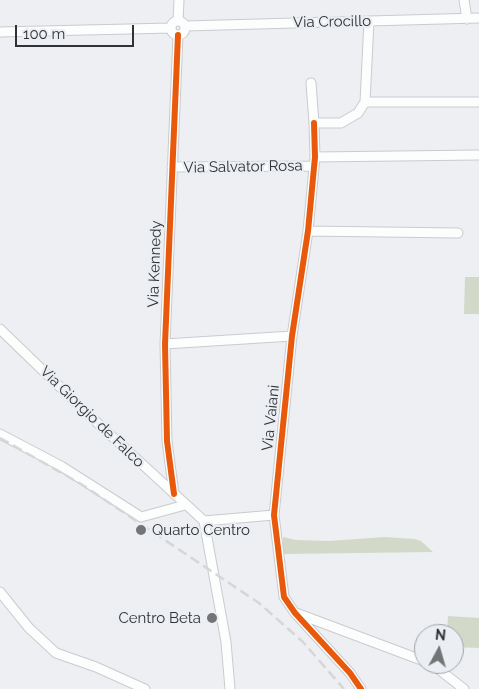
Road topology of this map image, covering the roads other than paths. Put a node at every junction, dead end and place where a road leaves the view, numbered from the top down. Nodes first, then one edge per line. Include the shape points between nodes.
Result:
1 (179, 0) edge
2 (464, 0) edge
3 (479, 18) edge
4 (467, 19) junction
5 (369, 21) junction
6 (182, 23) junction
7 (175, 31) junction
8 (0, 32) edge
9 (311, 83) dead end
10 (365, 102) junction
11 (479, 102) edge
12 (314, 123) junction
13 (479, 155) edge
14 (315, 161) junction
15 (172, 168) junction
16 (308, 231) junction
17 (458, 233) dead end
18 (0, 329) edge
19 (292, 336) junction
20 (164, 344) junction
21 (0, 434) edge
22 (174, 494) junction
23 (185, 505) junction
24 (274, 515) junction
25 (204, 521) junction
26 (0, 592) edge
27 (295, 613) junction
28 (414, 657) edge
29 (445, 674) edge
30 (145, 689) edge
31 (230, 689) edge
32 (361, 689) edge
33 (464, 689) edge

1 - 6 street
2 - 4 street
3 - 4 street, Via Crocillo
4 - 5 street, Via Crocillo
5 - 6 street, Via Crocillo
5 - 10 street
6 - 7 street via 172,24
7 - 8 street
7 - 15 street, Via Kennedy
9 - 12 street, Via Vaiani
10 - 11 street
10 - 12 street via 358,114 345,122
12 - 14 street, Via Vaiani
13 - 14 street
14 - 15 street, Via Salvator Rosa
14 - 16 street, Via Vaiani
15 - 20 street, Via Kennedy
16 - 17 street
16 - 19 street, Via Vaiani
18 - 22 street, Via Giorgio de Falco
19 - 20 street
19 - 24 street, Via Vaiani
20 - 22 street, Via Kennedy via 167,442
21 - 23 street via 61,466 141,517
22 - 23 street, Via Giorgio de Falco
23 - 25 street, Via Giorgio de Falco
24 - 25 street
24 - 27 street, Via Vaiani via 282,586
25 - 31 street via 226,642
26 - 30 street via 28,628 56,653
27 - 28 street
27 - 32 street, Via Vaiani
29 - 33 street

